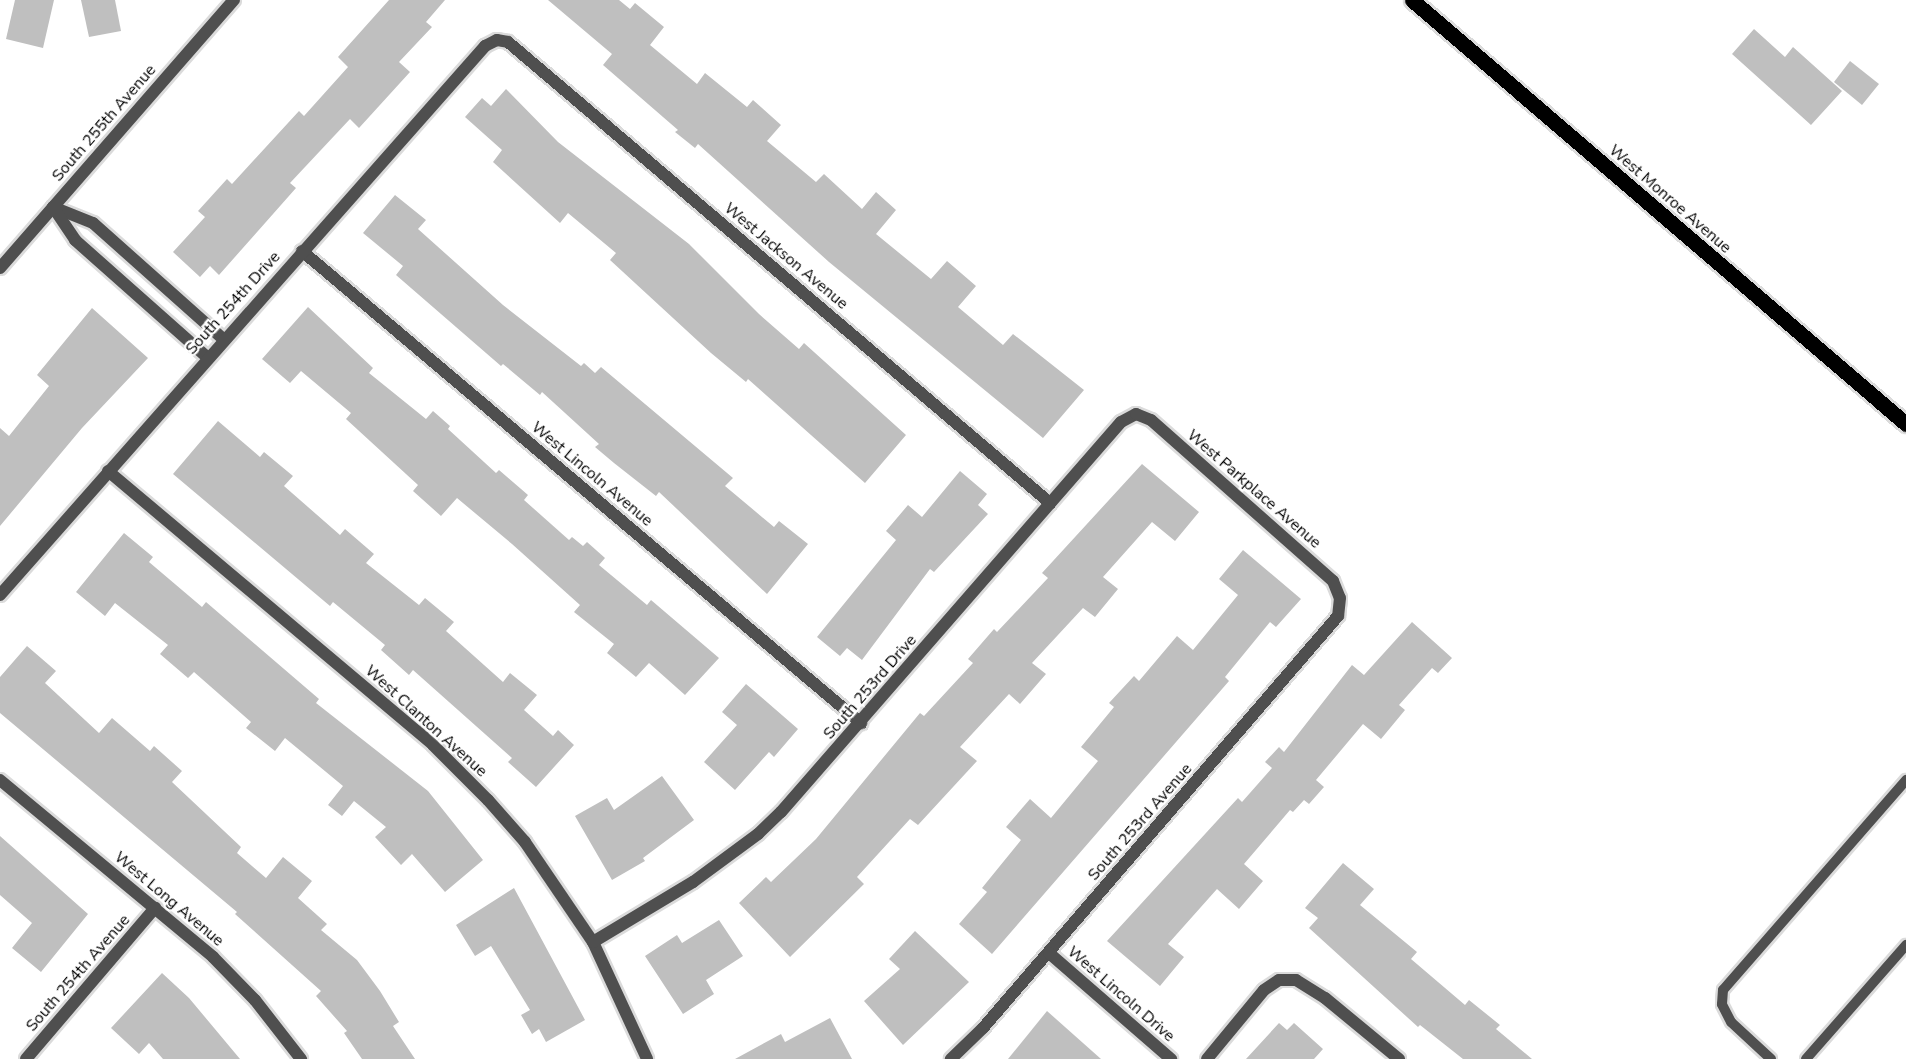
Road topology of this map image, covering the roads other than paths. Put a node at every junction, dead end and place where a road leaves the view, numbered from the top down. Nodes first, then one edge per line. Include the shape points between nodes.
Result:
1 (234, 0) edge
2 (1412, 0) edge
3 (497, 40) joint
4 (53, 207) junction
5 (302, 251) junction
6 (0, 268) edge
7 (223, 339) junction
8 (207, 357) junction
9 (1136, 414) joint
10 (1906, 424) edge
11 (108, 471) junction
12 (1050, 503) junction
13 (0, 595) edge
14 (1340, 598) joint
15 (861, 723) junction
16 (0, 780) edge
17 (1906, 780) edge
18 (155, 908) junction
19 (593, 942) junction
20 (1906, 945) edge
21 (1049, 953) junction
22 (26, 1059) edge
23 (301, 1059) edge
24 (647, 1059) edge
25 (951, 1059) edge
26 (1171, 1059) edge
27 (1207, 1059) edge
28 (1399, 1059) edge
29 (1771, 1059) edge
30 (1806, 1059) edge

1 - 4 street, South 255th Avenue
2 - 10 main road, West Monroe Avenue
3 - 5 street, South 254th Drive via 485,46
3 - 12 street, West Jackson Avenue via 508,42
4 - 6 street, South 255th Avenue
4 - 7 street via 93,223
4 - 8 street via 75,240
5 - 7 street, South 254th Drive
5 - 15 street, West Lincoln Avenue
7 - 8 street, South 254th Drive
8 - 11 street, South 254th Drive
9 - 12 street, South 253rd Drive via 1121,422
9 - 14 street, West Parkplace Avenue via 1151,420 1334,581
11 - 13 street, South 254th Drive
11 - 19 street, West Clanton Avenue via 459,768 525,842
12 - 15 street, South 253rd Drive
14 - 21 street, South 253rd Avenue via 1338,616
15 - 19 street, South 253rd Drive via 758,834 693,882
16 - 18 street, West Long Avenue
17 - 29 lane via 1723,990 1722,1004 1731,1022
18 - 22 street, South 254th Avenue
18 - 23 street, West Long Avenue via 213,957 255,1000
19 - 24 street, West Clanton Avenue
20 - 30 lane
21 - 25 street, South 253rd Avenue
21 - 26 street, West Lincoln Drive
27 - 28 street via 1264,990 1279,980 1296,980 1325,998

